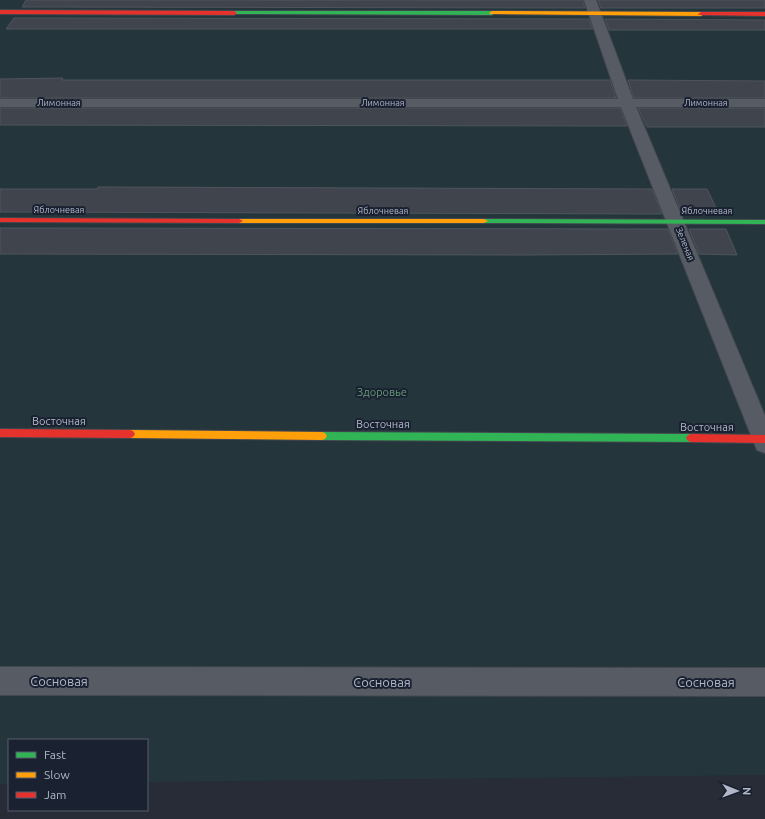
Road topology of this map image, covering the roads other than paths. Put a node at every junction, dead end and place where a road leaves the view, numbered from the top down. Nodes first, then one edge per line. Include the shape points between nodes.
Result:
1 (593, 7) edge
2 (0, 12) edge
3 (765, 14) edge
4 (0, 103) edge
5 (627, 103) junction
6 (765, 103) edge
7 (0, 220) edge
8 (676, 221) junction
9 (765, 222) edge
10 (0, 433) edge
11 (765, 440) edge
12 (0, 681) edge
13 (765, 682) edge

1 - 2 street
1 - 3 street
1 - 5 street, Зеленая
4 - 5 street, Лимонная
5 - 6 street, Лимонная
5 - 8 street, Зеленая
7 - 8 street, Яблочневая
8 - 9 street, Яблочневая
8 - 11 street, Зеленая
10 - 11 street, Восточная
12 - 13 street, Сосновая

